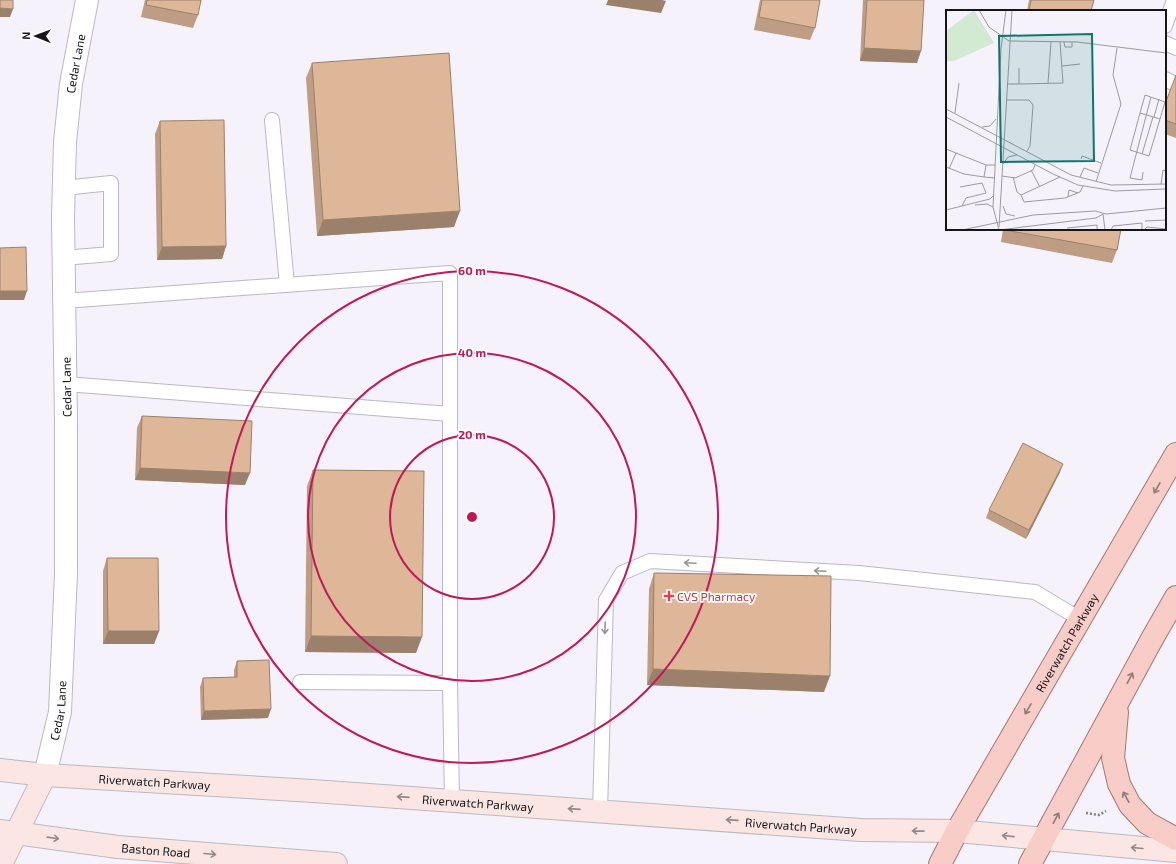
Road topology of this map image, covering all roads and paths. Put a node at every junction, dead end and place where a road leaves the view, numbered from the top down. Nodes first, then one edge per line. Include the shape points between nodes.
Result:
1 (87, 0) edge
2 (1174, 0) edge
3 (1169, 25) edge
4 (1166, 43) edge
5 (1176, 48) edge
6 (272, 120) dead end
7 (64, 188) junction
8 (63, 258) junction
9 (287, 285) junction
10 (64, 301) junction
11 (66, 384) junction
12 (450, 414) junction
13 (1176, 454) edge
14 (1176, 597) edge
15 (1080, 619) junction
16 (300, 682) dead end
17 (450, 683) junction
18 (1119, 700) junction
19 (0, 770) edge
20 (45, 774) junction
21 (452, 801) junction
22 (600, 811) junction
23 (1092, 814) dead end
24 (1099, 815) dead end
25 (957, 831) junction
26 (9, 832) edge
27 (1176, 839) edge
28 (1044, 840) junction
29 (1176, 851) edge
30 (1, 864) edge
31 (336, 864) edge
32 (940, 864) edge
33 (1030, 864) edge

1 - 7 street, Cedar Lane via 70,92
2 - 3 lane
4 - 5 lane
6 - 9 lane
7 - 8 street, Cedar Lane
7 - 8 lane via 111,183 111,254
8 - 10 street, Cedar Lane
9 - 10 lane
9 - 12 lane via 450,273
10 - 11 street, Cedar Lane
11 - 12 lane
11 - 20 street, Cedar Lane via 66,573 60,712
12 - 17 lane
13 -> 15 main road, Riverwatch Parkway
18 -> 14 main road
15 -> 22 lane via 1035,592 859,573 650,561 622,573 606,600
15 -> 25 main road, Riverwatch Parkway
16 - 17 lane
17 - 21 lane
27 -> 18 main road via 1147,824 1130,805 1118,784 1113,758
28 -> 18 main road
19 - 20 main road, Riverwatch Parkway
21 -> 20 main road, Riverwatch Parkway
20 - 26 main road
22 -> 21 main road, Riverwatch Parkway
25 -> 22 main road, Riverwatch Parkway via 861,830
23 - 24 path
28 -> 25 main road, Riverwatch Parkway
25 - 32 main road, Riverwatch Parkway
26 - 30 main road
26 -> 31 main road, Baston Road via 118,847
29 -> 28 main road, Riverwatch Parkway
28 - 33 main road

